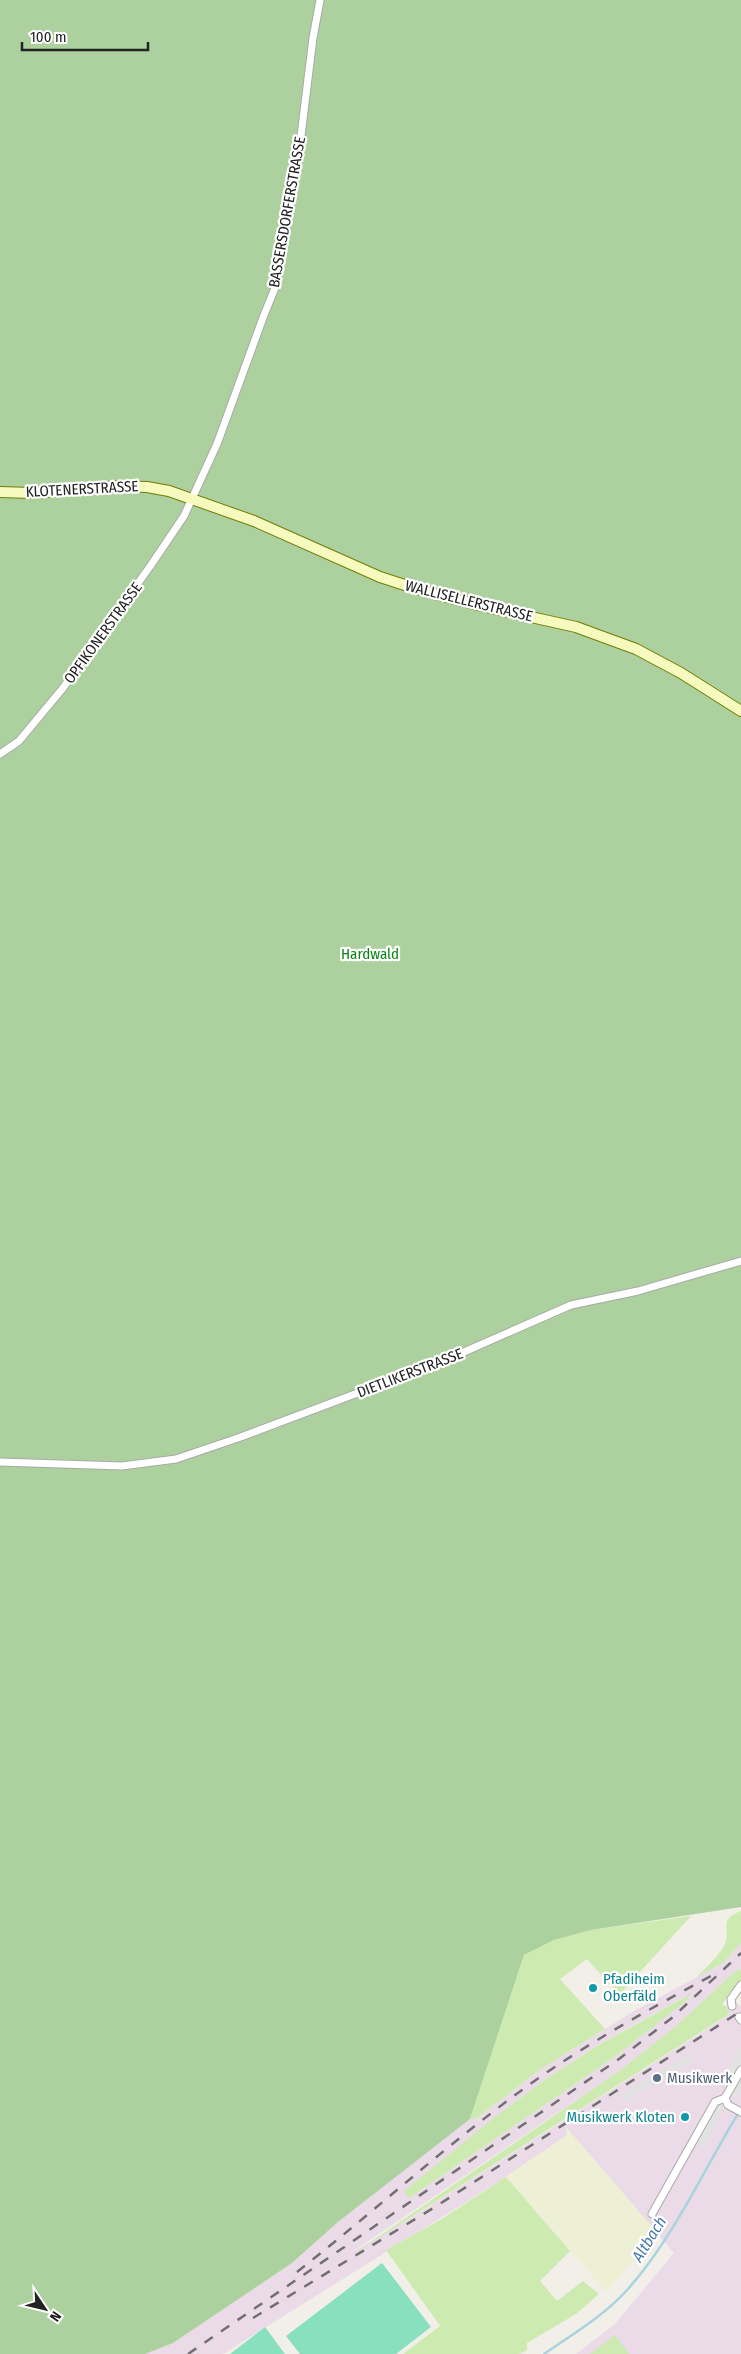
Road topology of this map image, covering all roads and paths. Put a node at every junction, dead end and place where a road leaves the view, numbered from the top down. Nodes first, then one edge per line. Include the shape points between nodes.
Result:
1 (320, 0) edge
2 (0, 492) edge
3 (192, 499) junction
4 (741, 711) edge
5 (0, 754) edge
6 (741, 1261) edge
7 (0, 1462) edge
8 (741, 1985) edge
9 (732, 2006) dead end
10 (741, 2070) edge
11 (725, 2098) junction
12 (741, 2112) edge
13 (652, 2214) dead end

1 - 3 street, BASSERSDORFERSTRASSE via 297,168 275,288 217,444
2 - 3 street, KLOTENERSTRASSE via 147,486
3 - 4 street, WALLISELLERSTRASSE via 254,521 420,590 576,627 636,649
3 - 5 street, OPFIKONERSTRASSE via 151,565 63,688 19,741
6 - 7 street, DIETLIKERSTRASSE via 638,1291 571,1305 448,1359 176,1459 122,1466
8 - 9 street via 731,1999
10 - 11 street
11 - 12 street
11 - 13 street via 715,2102

